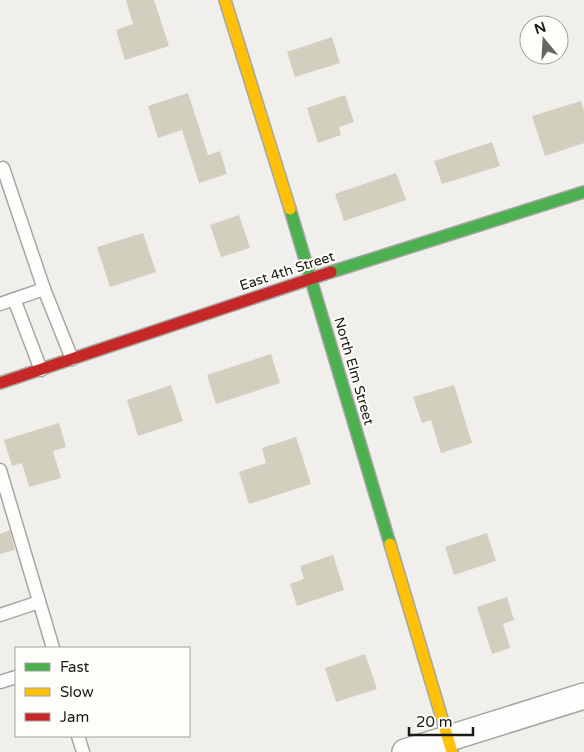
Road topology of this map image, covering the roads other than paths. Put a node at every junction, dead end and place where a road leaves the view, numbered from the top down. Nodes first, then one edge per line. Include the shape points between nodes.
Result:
1 (225, 0) edge
2 (0, 169) edge
3 (584, 192) edge
4 (311, 278) junction
5 (44, 289) junction
6 (14, 299) junction
7 (0, 304) edge
8 (72, 359) junction
9 (40, 370) junction
10 (0, 384) edge
11 (0, 470) edge
12 (39, 602) junction
13 (0, 615) edge
14 (53, 647) edge
15 (15, 677) edge
16 (0, 682) edge
17 (584, 696) edge
18 (78, 737) edge
19 (449, 745) edge
20 (83, 752) edge
21 (405, 752) edge

1 - 4 street, North Elm Street
2 - 5 lane via 3,168
3 - 4 street, East 4th Street
4 - 8 street, East 4th Street
4 - 19 street, North Elm Street
5 - 6 lane
5 - 8 lane
6 - 7 lane
6 - 9 lane
8 - 9 street, East 4th Street
9 - 10 street, East 4th Street
11 - 12 lane
12 - 13 lane
12 - 14 lane
15 - 16 lane
17 - 19 street
18 - 20 lane
19 - 21 street

